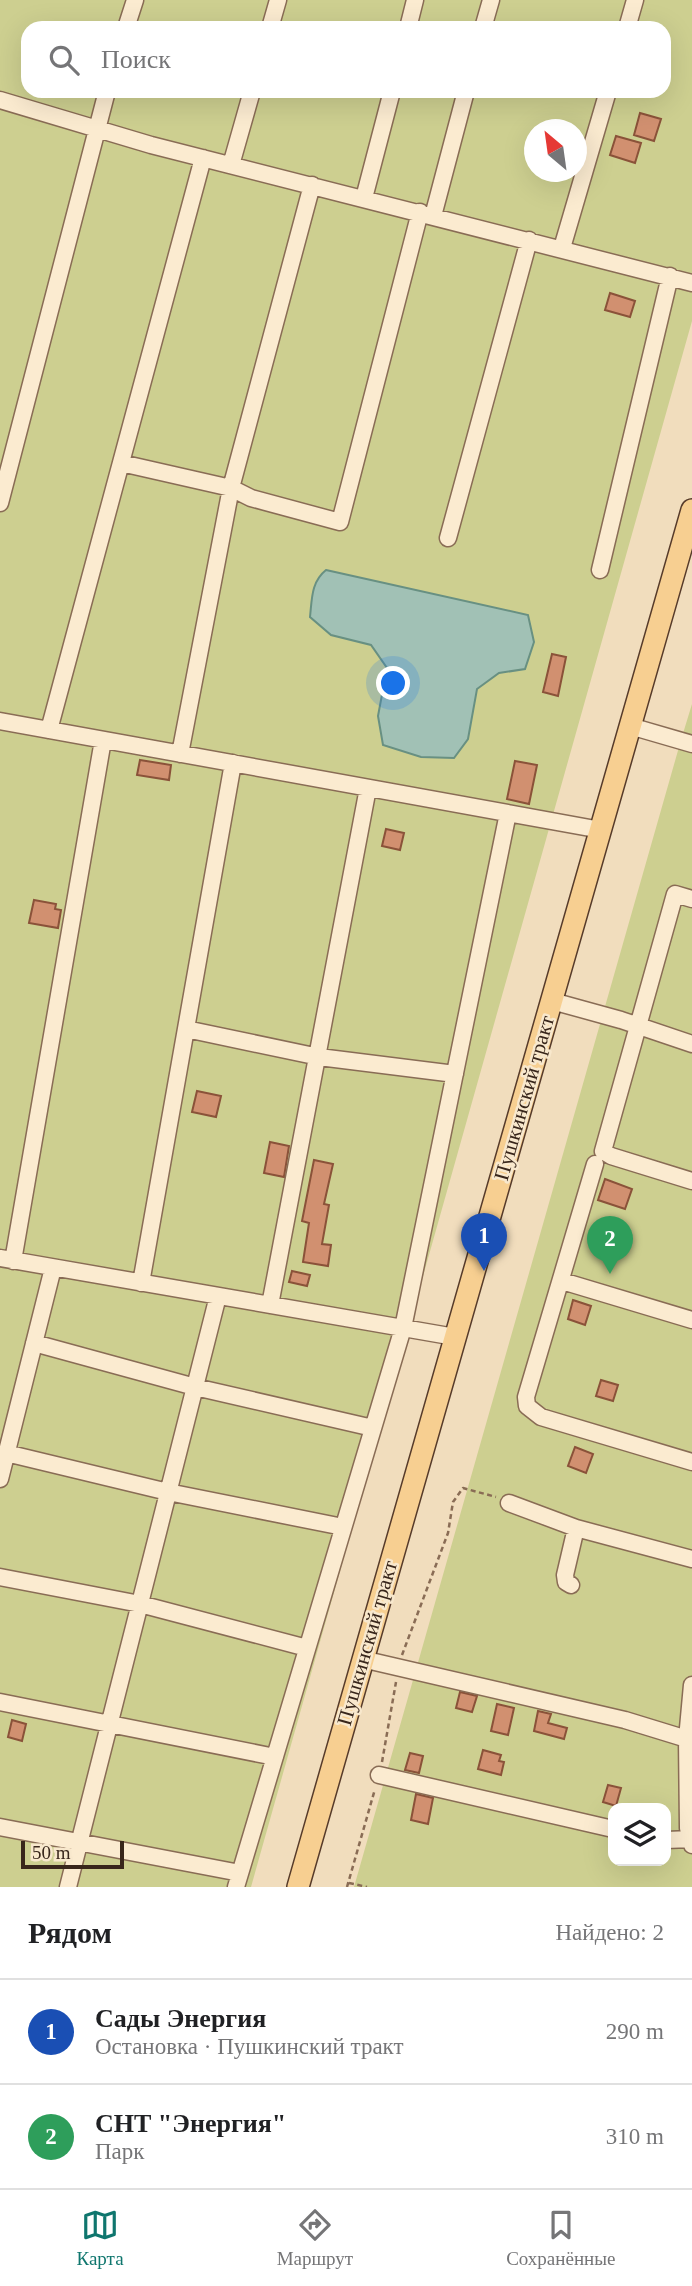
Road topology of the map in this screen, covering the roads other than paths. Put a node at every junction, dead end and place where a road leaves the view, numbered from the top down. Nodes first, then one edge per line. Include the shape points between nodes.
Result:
1 (135, 0) edge
2 (278, 0) edge
3 (415, 0) edge
4 (491, 0) edge
5 (635, 0) edge
6 (128, 21) edge
7 (272, 21) edge
8 (410, 21) edge
9 (485, 21) edge
10 (628, 21) edge
11 (105, 98) edge
12 (250, 98) edge
13 (389, 98) edge
14 (464, 98) edge
15 (606, 98) edge
16 (0, 100) edge
17 (96, 129) junction
18 (203, 158) junction
19 (232, 165) junction
20 (312, 185) junction
21 (364, 198) junction
22 (427, 214) junction
23 (528, 240) junction
24 (562, 248) junction
25 (670, 276) junction
26 (692, 283) edge
27 (121, 463) junction
28 (231, 488) junction
29 (0, 503) edge
30 (692, 510) edge
31 (448, 538) dead end
32 (687, 549) edge
33 (600, 570) dead end
34 (0, 721) edge
35 (630, 726) junction
36 (49, 730) junction
37 (103, 740) junction
38 (692, 744) edge
39 (180, 754) junction
40 (233, 763) junction
41 (368, 788) junction
42 (508, 813) junction
43 (601, 830) junction
44 (692, 899) edge
45 (552, 1001) junction
46 (639, 1028) junction
47 (186, 1029) junction
48 (692, 1044) edge
49 (319, 1057) junction
50 (455, 1074) junction
51 (596, 1164) dead end
52 (692, 1181) edge
53 (7, 1260) edge
54 (52, 1268) junction
55 (562, 1281) junction
56 (141, 1283) junction
57 (218, 1296) junction
58 (270, 1305) junction
59 (692, 1320) edge
60 (403, 1328) junction
61 (455, 1337) junction
62 (34, 1343) junction
63 (195, 1387) junction
64 (373, 1428) junction
65 (6, 1453) junction
66 (692, 1462) edge
67 (0, 1479) edge
68 (168, 1492) junction
69 (509, 1503) road end
70 (343, 1527) junction
71 (576, 1528) junction
72 (692, 1559) edge
73 (0, 1577) edge
74 (571, 1585) dead end
75 (140, 1604) junction
76 (307, 1648) junction
77 (362, 1659) junction
78 (692, 1685) edge
79 (0, 1702) edge
80 (109, 1724) junction
81 (687, 1739) junction
82 (275, 1757) junction
83 (379, 1775) dead end
84 (0, 1827) edge
85 (608, 1828) edge
86 (80, 1840) junction
87 (671, 1840) edge
88 (691, 1841) edge
89 (238, 1880) edge
90 (68, 1887) edge
91 (298, 1887) edge

1 - 6 street
2 - 7 street
3 - 8 street
4 - 9 street
5 - 10 street
11 - 17 street
12 - 19 street
13 - 21 street
14 - 22 street
15 - 24 street
16 - 17 street
17 - 18 street
17 - 29 street
18 - 19 street
18 - 27 street
19 - 20 street
20 - 21 street
20 - 28 street
21 - 22 street
22 - 23 street
22 - 28 street via 340,522 251,498
23 - 24 street
23 - 31 street
24 - 25 street
25 - 26 street
25 - 33 street
27 - 28 street
27 - 36 street
28 - 39 street
30 - 32 main road, Пушкинский тракт
32 - 35 main road, Пушкинский тракт
34 - 36 street
35 - 38 street
35 - 43 main road, Пушкинский тракт
36 - 37 street
37 - 39 street
37 - 53 street
39 - 40 street
40 - 41 street
40 - 47 street
41 - 42 street
41 - 49 street
42 - 43 street
42 - 50 street
43 - 45 main road, Пушкинский тракт
44 - 46 street via 675,894
45 - 46 street
45 - 61 main road, Пушкинский тракт
46 - 48 street
46 - 52 street via 603,1151
47 - 49 street
47 - 56 street
49 - 50 street
49 - 58 street
50 - 60 street
51 - 55 street
53 - 54 street
54 - 56 street
54 - 62 street
55 - 59 street
55 - 66 street via 527,1406 541,1416
56 - 57 street
57 - 58 street
57 - 63 street
58 - 60 street
60 - 61 street
60 - 64 street
61 - 77 main road, Пушкинский тракт
62 - 63 street
62 - 65 street
63 - 64 street
63 - 68 street
64 - 70 street
65 - 67 street
65 - 68 street
68 - 70 street
68 - 75 street
69 - 71 street
70 - 76 street
71 - 72 street
71 - 74 street via 565,1575
73 - 75 street
75 - 76 street
75 - 80 street
76 - 82 street
77 - 81 street via 625,1720
77 - 91 main road, Пушкинский тракт
78 - 81 street
79 - 80 street
80 - 82 street
80 - 86 street
81 - 88 street
82 - 89 street
83 - 85 street
84 - 86 street
86 - 89 street
86 - 90 street
87 - 88 street

